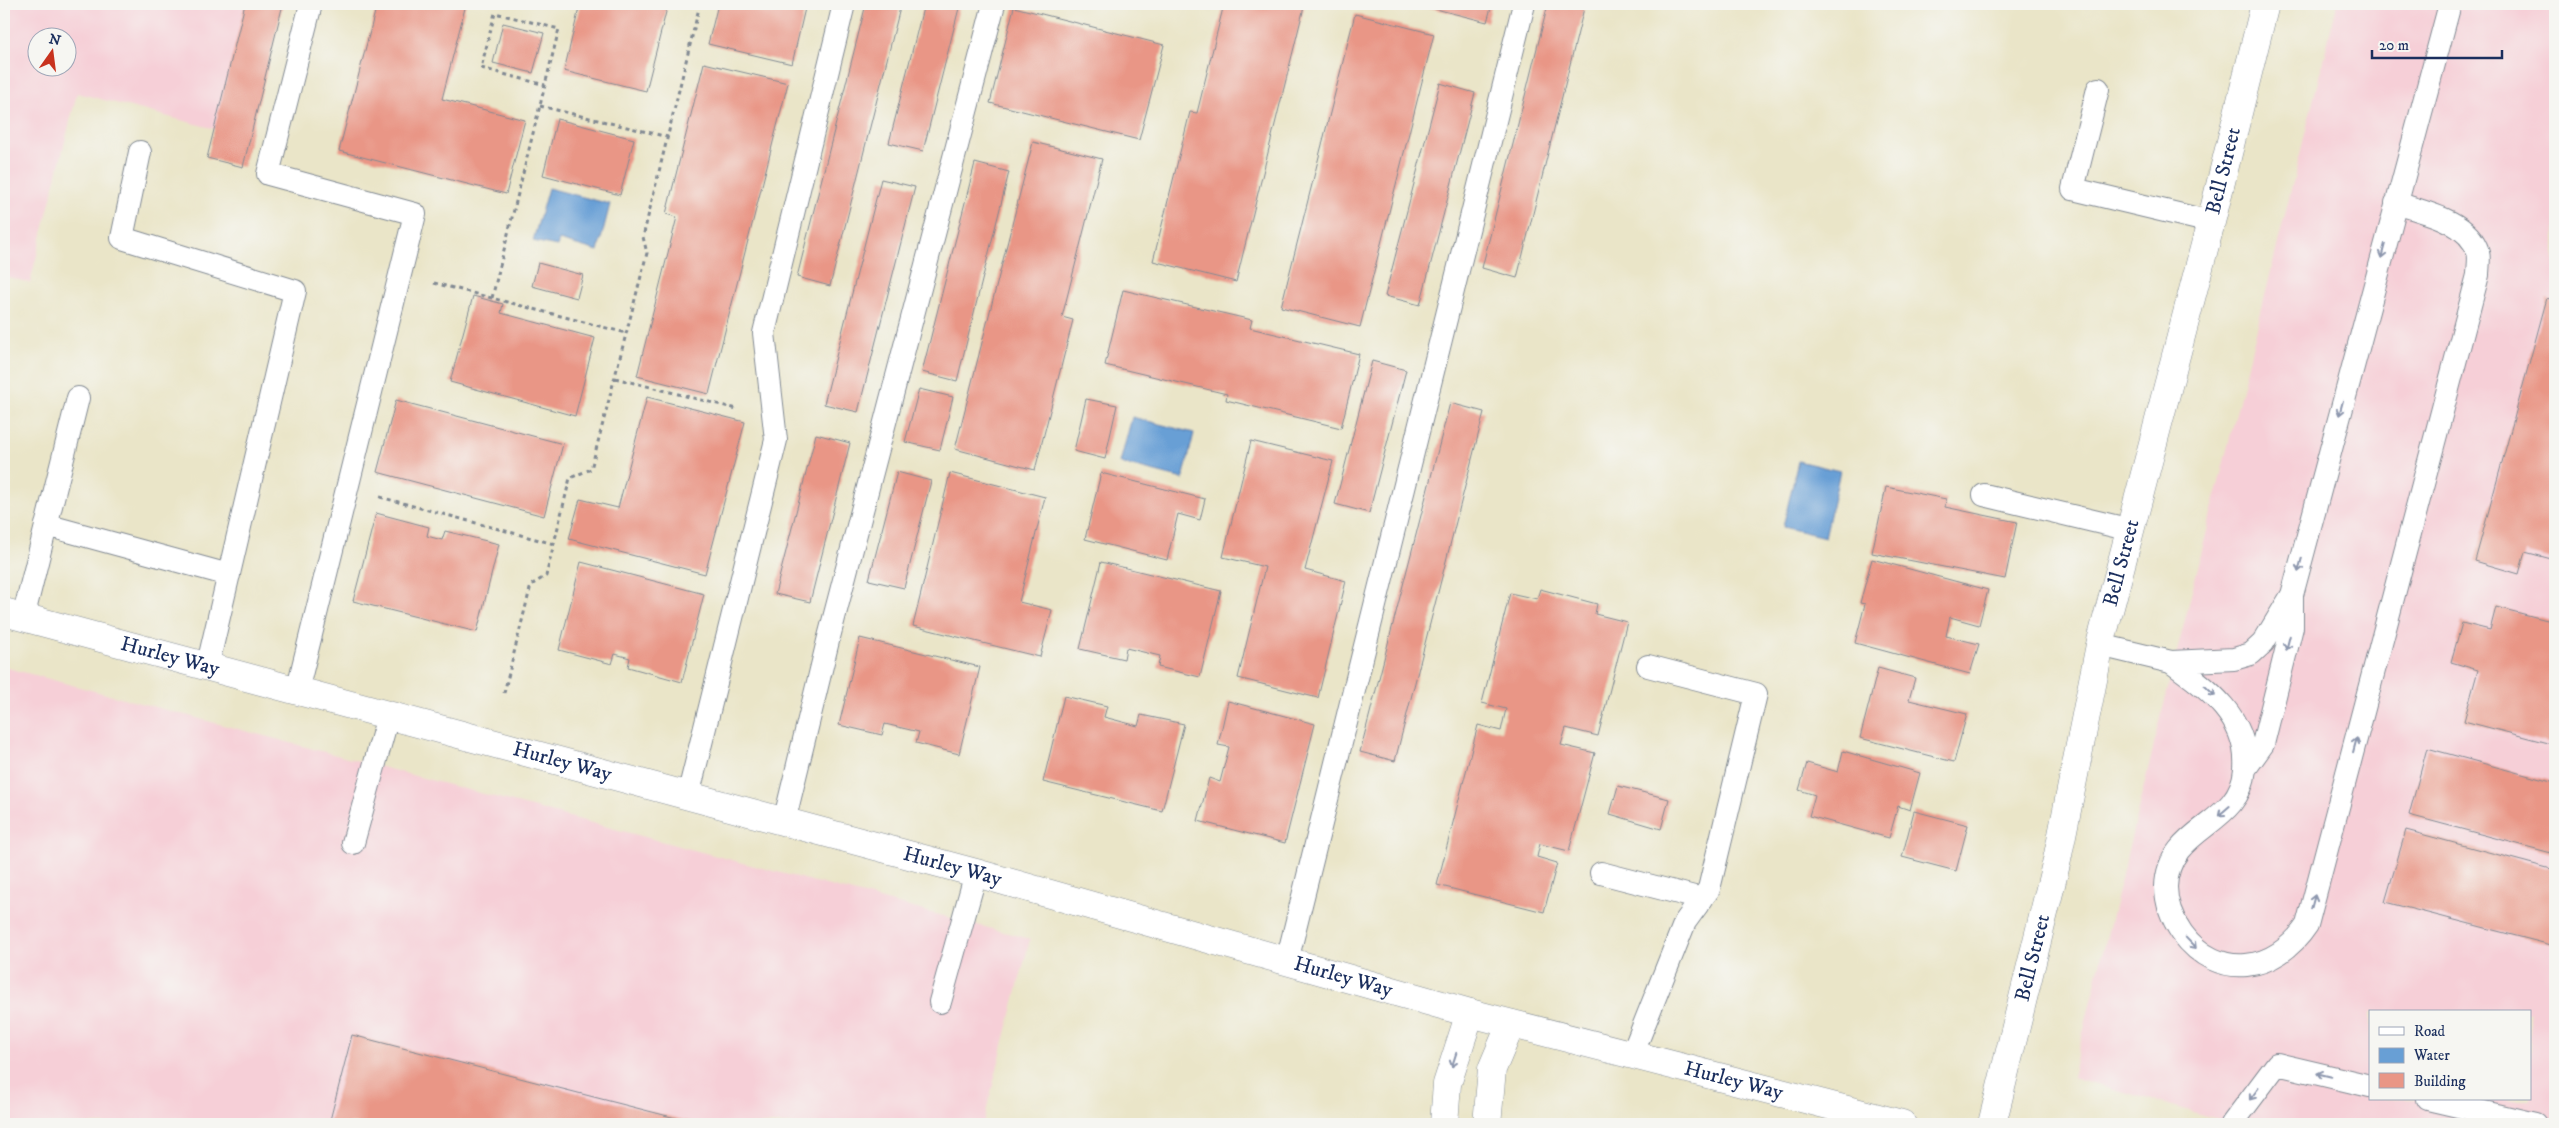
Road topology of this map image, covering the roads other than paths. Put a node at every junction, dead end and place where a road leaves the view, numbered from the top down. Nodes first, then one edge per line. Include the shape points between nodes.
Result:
1 (311, 4) edge
2 (844, 4) edge
3 (994, 4) edge
4 (1524, 4) edge
5 (2266, 4) edge
6 (2450, 4) edge
7 (2098, 89) dead end
8 (140, 152) dead end
9 (2396, 204) junction
10 (2211, 222) junction
11 (78, 398) dead end
12 (1984, 495) dead end
13 (46, 525) junction
14 (2131, 530) junction
15 (229, 575) junction
16 (2292, 595) junction
17 (13, 615) edge
18 (2100, 645) junction
19 (2171, 662) junction
20 (1648, 666) dead end
21 (208, 668) junction
22 (297, 691) junction
23 (388, 716) junction
24 (2245, 769) junction
25 (688, 796) junction
26 (784, 822) junction
27 (353, 843) dead end
28 (976, 872) junction
29 (1601, 873) dead end
30 (1702, 899) junction
31 (1287, 961) junction
32 (940, 1002) dead end
33 (1470, 1013) junction
34 (1510, 1024) junction
35 (1632, 1055) junction
36 (2369, 1086) edge
37 (2432, 1100) edge
38 (1444, 1124) edge
39 (1487, 1124) edge
40 (1902, 1124) edge
41 (1992, 1124) edge
42 (2232, 1124) edge
43 (2536, 1124) edge

1 - 22 lane via 268,174 415,214
2 - 25 lane via 764,333 776,440
3 - 26 lane
4 - 31 lane
5 - 10 street, Bell Street
6 - 9 lane
7 - 10 lane via 2073,189
8 - 15 lane via 122,238 295,291
9 -> 16 lane
24 -> 9 lane via 2238,794 2228,809 2189,837 2177,851 2166,888 2177,925 2191,945 2210,959 2232,966 2254,965 2276,956 2295,942 2307,925 2478,275 2478,252 2469,235 2452,223
10 - 14 street, Bell Street
11 - 13 lane
12 - 14 lane
13 - 15 lane
13 - 17 lane
14 - 18 street, Bell Street
15 - 21 lane
16 - 19 lane via 2263,643 2251,654 2234,659
16 -> 24 lane via 2292,627 2263,744
17 - 21 street, Hurley Way
18 - 19 lane
18 - 41 street, Bell Street via 2057,860
19 -> 24 lane via 2224,705 2236,724
20 - 30 lane via 1756,694 1709,890
21 - 22 street, Hurley Way
22 - 23 street, Hurley Way
23 - 25 street, Hurley Way
23 - 27 lane
25 - 26 street, Hurley Way
26 - 28 street, Hurley Way
28 - 31 street, Hurley Way
28 - 32 lane
29 - 30 lane
30 - 35 lane via 1685,922
31 - 33 street, Hurley Way
33 - 34 street, Hurley Way
33 -> 38 street via 1447,1084
34 - 35 street, Hurley Way
34 - 39 street via 1492,1069
35 - 40 street, Hurley Way
36 -> 42 lane via 2277,1064
37 - 43 lane

